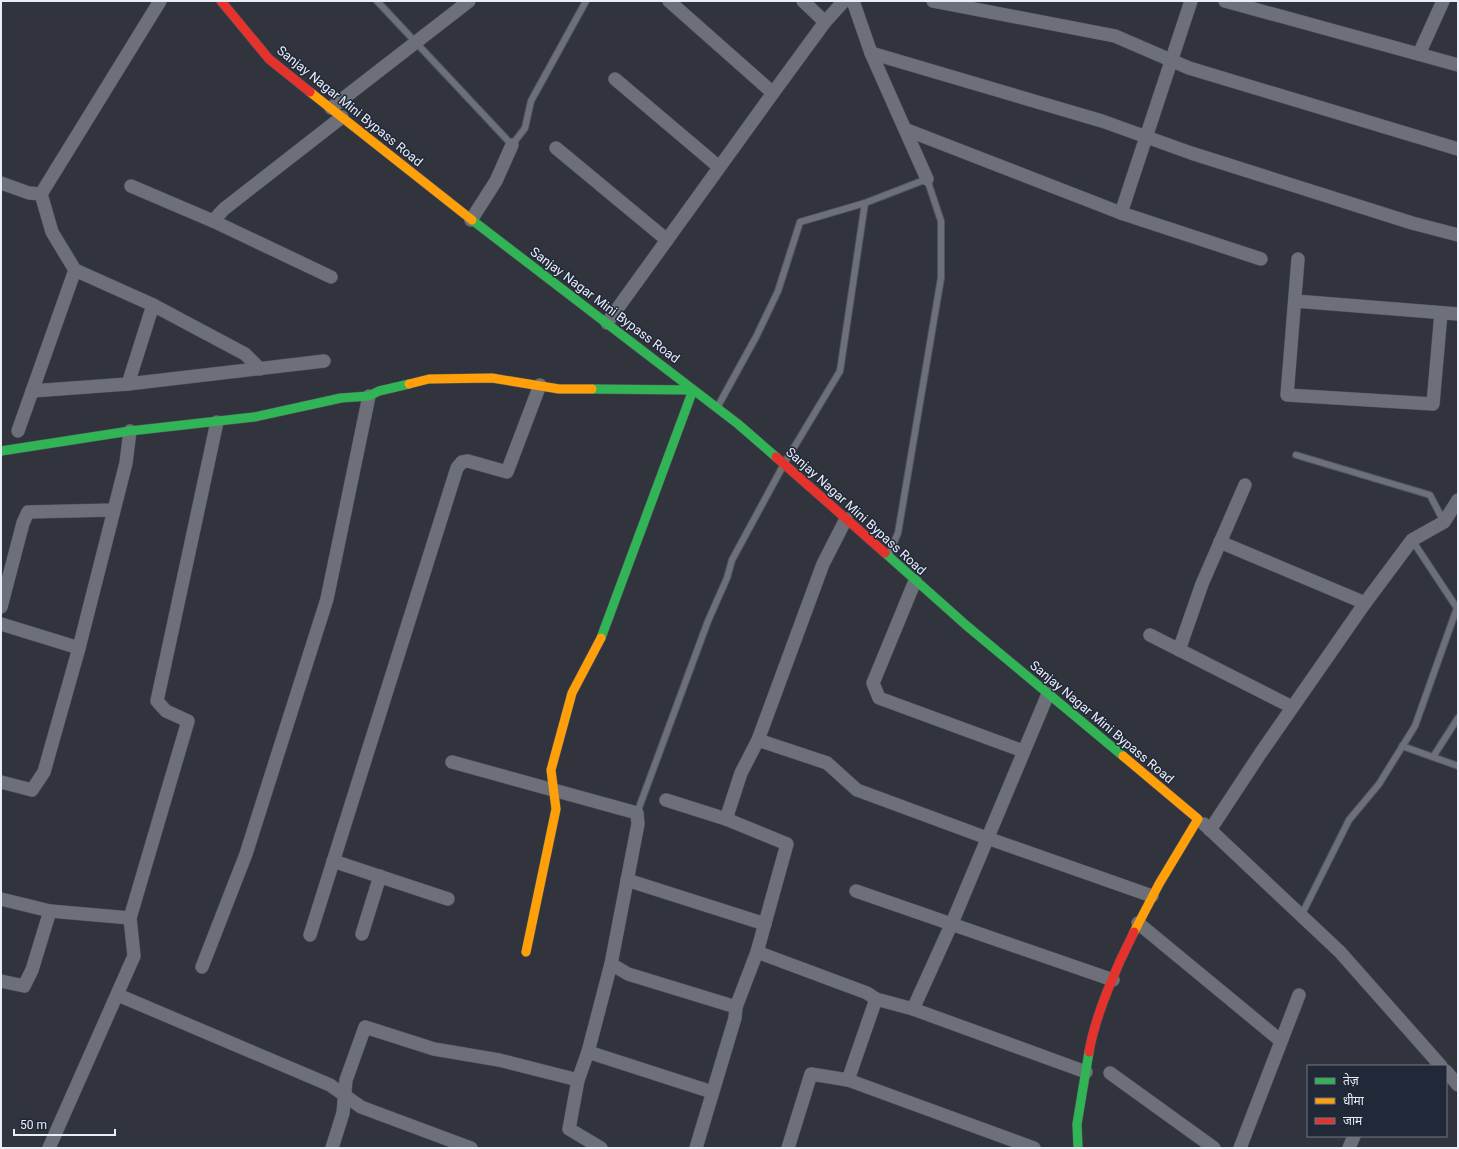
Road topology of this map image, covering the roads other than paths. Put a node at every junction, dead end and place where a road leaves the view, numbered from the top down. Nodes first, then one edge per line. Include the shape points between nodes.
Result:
1 (160, 1) edge
2 (220, 1) edge
3 (377, 1) edge
4 (469, 1) edge
5 (586, 1) edge
6 (669, 1) edge
7 (803, 1) edge
8 (844, 1) edge
9 (853, 1) edge
10 (933, 1) edge
11 (938, 1) edge
12 (1192, 1) edge
13 (1225, 1) edge
14 (1443, 1) edge
15 (825, 22) junction
16 (416, 42) junction
17 (871, 53) junction
18 (1420, 54) junction
19 (1171, 60) junction
20 (1458, 65) edge
21 (615, 78) dead end
22 (773, 93) junction
23 (331, 108) junction
24 (342, 117) junction
25 (906, 130) junction
26 (1147, 137) junction
27 (512, 145) junction
28 (556, 148) dead end
29 (1458, 148) edge
30 (719, 167) junction
31 (927, 180) junction
32 (1, 183) edge
33 (131, 186) dead end
34 (41, 194) junction
35 (865, 203) junction
36 (1121, 213) junction
37 (472, 220) junction
38 (213, 221) junction
39 (1458, 235) edge
40 (667, 240) junction
41 (1261, 259) dead end
42 (1298, 259) dead end
43 (75, 270) junction
44 (331, 277) dead end
45 (1295, 301) junction
46 (153, 305) junction
47 (1441, 313) junction
48 (1458, 314) edge
49 (607, 323) junction
50 (324, 361) dead end
51 (260, 369) junction
52 (128, 384) junction
53 (540, 385) junction
54 (693, 390) junction
55 (32, 391) junction
56 (369, 396) junction
57 (717, 408) junction
58 (217, 422) junction
59 (18, 431) dead end
60 (130, 431) junction
61 (1, 450) edge
62 (1296, 455) dead end
63 (784, 464) junction
64 (1245, 485) dead end
65 (1458, 500) edge
66 (113, 510) junction
67 (846, 520) junction
68 (1444, 522) junction
69 (1412, 540) junction
70 (1220, 542) junction
71 (888, 557) junction
72 (915, 580) junction
73 (1365, 603) junction
74 (1, 607) edge
75 (1, 624) edge
76 (1150, 636) dead end
77 (79, 648) junction
78 (1179, 650) junction
79 (1048, 694) junction
80 (1292, 707) junction
81 (1458, 718) edge
82 (758, 740) junction
83 (1402, 746) junction
84 (1023, 752) junction
85 (1433, 757) junction
86 (452, 762) dead end
87 (1458, 766) edge
88 (1, 782) edge
89 (553, 790) junction
90 (666, 800) dead end
91 (637, 813) junction
92 (1198, 818) junction
93 (726, 819) junction
94 (1210, 830) junction
95 (987, 838) junction
96 (333, 861) junction
97 (380, 876) junction
98 (627, 880) junction
99 (856, 891) dead end
100 (1152, 896) junction
101 (1, 899) edge
102 (448, 899) dead end
103 (50, 911) junction
104 (1301, 916) junction
105 (130, 918) junction
106 (952, 923) junction
107 (1138, 923) junction
108 (765, 924) junction
109 (362, 934) dead end
110 (310, 935) dead end
111 (526, 952) dead end
112 (757, 952) junction
113 (611, 964) junction
114 (202, 967) dead end
115 (1, 980) edge
116 (1113, 980) junction
117 (1299, 994) dead end
118 (118, 995) junction
119 (876, 999) junction
120 (736, 1007) junction
121 (913, 1009) junction
122 (1281, 1041) junction
123 (588, 1052) junction
124 (1440, 1065) edge
125 (1086, 1072) junction
126 (1447, 1072) edge
127 (1110, 1073) dead end
128 (578, 1080) junction
129 (848, 1080) junction
130 (1458, 1085) edge
131 (712, 1092) junction
132 (346, 1095) junction
133 (1354, 1137) edge
134 (463, 1147) edge
135 (49, 1148) edge
136 (332, 1148) edge
137 (601, 1148) edge
138 (696, 1148) edge
139 (788, 1148) edge
140 (1034, 1148) edge
141 (1078, 1148) edge
142 (1214, 1148) edge
143 (1240, 1148) edge
144 (1349, 1148) edge

1 - 34 street
2 - 23 street, Sanjay Nagar Mini Bypass Road via 269,59
3 - 16 lane
4 - 16 street
5 - 27 lane via 531,101 525,128
6 - 22 street
7 - 15 street
8 - 15 street
9 - 17 street
10 - 11 street
11 - 19 street via 1115,36
12 - 19 street
13 - 18 street
14 - 18 street
15 - 22 street
16 - 23 street
16 - 27 lane
17 - 25 street
17 - 26 street via 1102,121
18 - 20 street
19 - 26 street
19 - 29 street via 1189,68
21 - 30 street
22 - 30 street
23 - 24 street, Sanjay Nagar Mini Bypass Road
24 - 37 street, Sanjay Nagar Mini Bypass Road
24 - 38 street via 224,209
25 - 31 street
25 - 36 street
26 - 36 street
26 - 39 street via 1405,221
27 - 37 street via 496,182
28 - 40 street
30 - 40 street
31 - 35 lane
31 - 71 lane via 941,221 941,278 898,533
32 - 34 street via 29,193
33 - 38 street
34 - 43 street via 52,232
35 - 57 lane via 800,222 778,291
35 - 63 lane via 840,371
36 - 41 street
37 - 49 street, Sanjay Nagar Mini Bypass Road
38 - 44 street
40 - 49 street
42 - 45 street
43 - 46 street
43 - 55 street
45 - 47 street
45 - 47 street via 1287,395 1433,404
46 - 51 street via 245,354
46 - 52 street
47 - 48 street
49 - 54 street, Sanjay Nagar Mini Bypass Road
50 - 51 street
51 - 52 street
52 - 55 street
53 - 54 street via 559,389
53 - 56 street via 492,378 429,378
53 - 96 street via 507,472 468,461 462,462 457,468
54 - 57 street, Sanjay Nagar Mini Bypass Road
54 - 89 street via 598,646 572,693 551,770
55 - 59 street
56 - 58 street via 341,398 254,417
56 - 114 street via 327,599 246,854
57 - 63 street, Sanjay Nagar Mini Bypass Road
58 - 60 street
58 - 105 street via 157,701 166,711 188,721
60 - 61 street
60 - 66 street via 126,463
62 - 68 lane via 1430,495
63 - 67 street, Sanjay Nagar Mini Bypass Road
63 - 91 lane via 732,560
64 - 70 street
65 - 68 street
66 - 74 street via 28,512
66 - 77 street
67 - 71 street, Sanjay Nagar Mini Bypass Road
67 - 82 street via 823,564
68 - 69 street
69 - 73 street
69 - 83 lane via 1457,608 1415,726
70 - 73 street
70 - 78 street
71 - 72 street, Sanjay Nagar Mini Bypass Road
72 - 79 street, Sanjay Nagar Mini Bypass Road
72 - 84 street via 873,683 879,698
73 - 80 street
75 - 77 street
76 - 78 street
77 - 88 street via 44,772 32,790
78 - 80 street
79 - 84 street
79 - 92 street, Sanjay Nagar Mini Bypass Road
80 - 94 street
81 - 85 lane
82 - 93 street via 741,773
82 - 95 street via 827,763 857,790
83 - 85 lane
83 - 104 lane via 1380,784 1349,820
84 - 95 street
85 - 87 lane
86 - 89 street
89 - 91 street
89 - 111 street via 556,809
90 - 93 street
91 - 98 street via 638,824
92 - 94 street
92 - 100 street
93 - 108 street via 787,844
94 - 104 street
95 - 100 street
95 - 106 street
96 - 97 street
96 - 110 street
97 - 102 street
97 - 109 street
98 - 108 street
98 - 113 street
99 - 106 street
100 - 107 street
101 - 103 street
103 - 105 street
103 - 115 street via 32,970 24,986
104 - 124 street via 1340,952
105 - 118 street via 134,956
106 - 116 street
106 - 121 street
107 - 116 street
107 - 122 street
108 - 112 street
112 - 119 street
112 - 120 street
113 - 120 street via 628,974
113 - 123 street
116 - 125 street via 1092,1035
117 - 122 street
118 - 132 street via 330,1085
118 - 135 street
119 - 121 street
119 - 129 street
120 - 131 street via 735,1018
121 - 125 street
122 - 143 street
123 - 128 street
123 - 131 street
125 - 141 street via 1077,1124
126 - 130 street
127 - 142 street
128 - 132 street via 499,1060 434,1049 365,1027 346,1080
128 - 137 street via 569,1129
129 - 139 street via 811,1074
129 - 140 street
131 - 138 street
132 - 134 street via 361,1107
132 - 136 street
133 - 144 street

